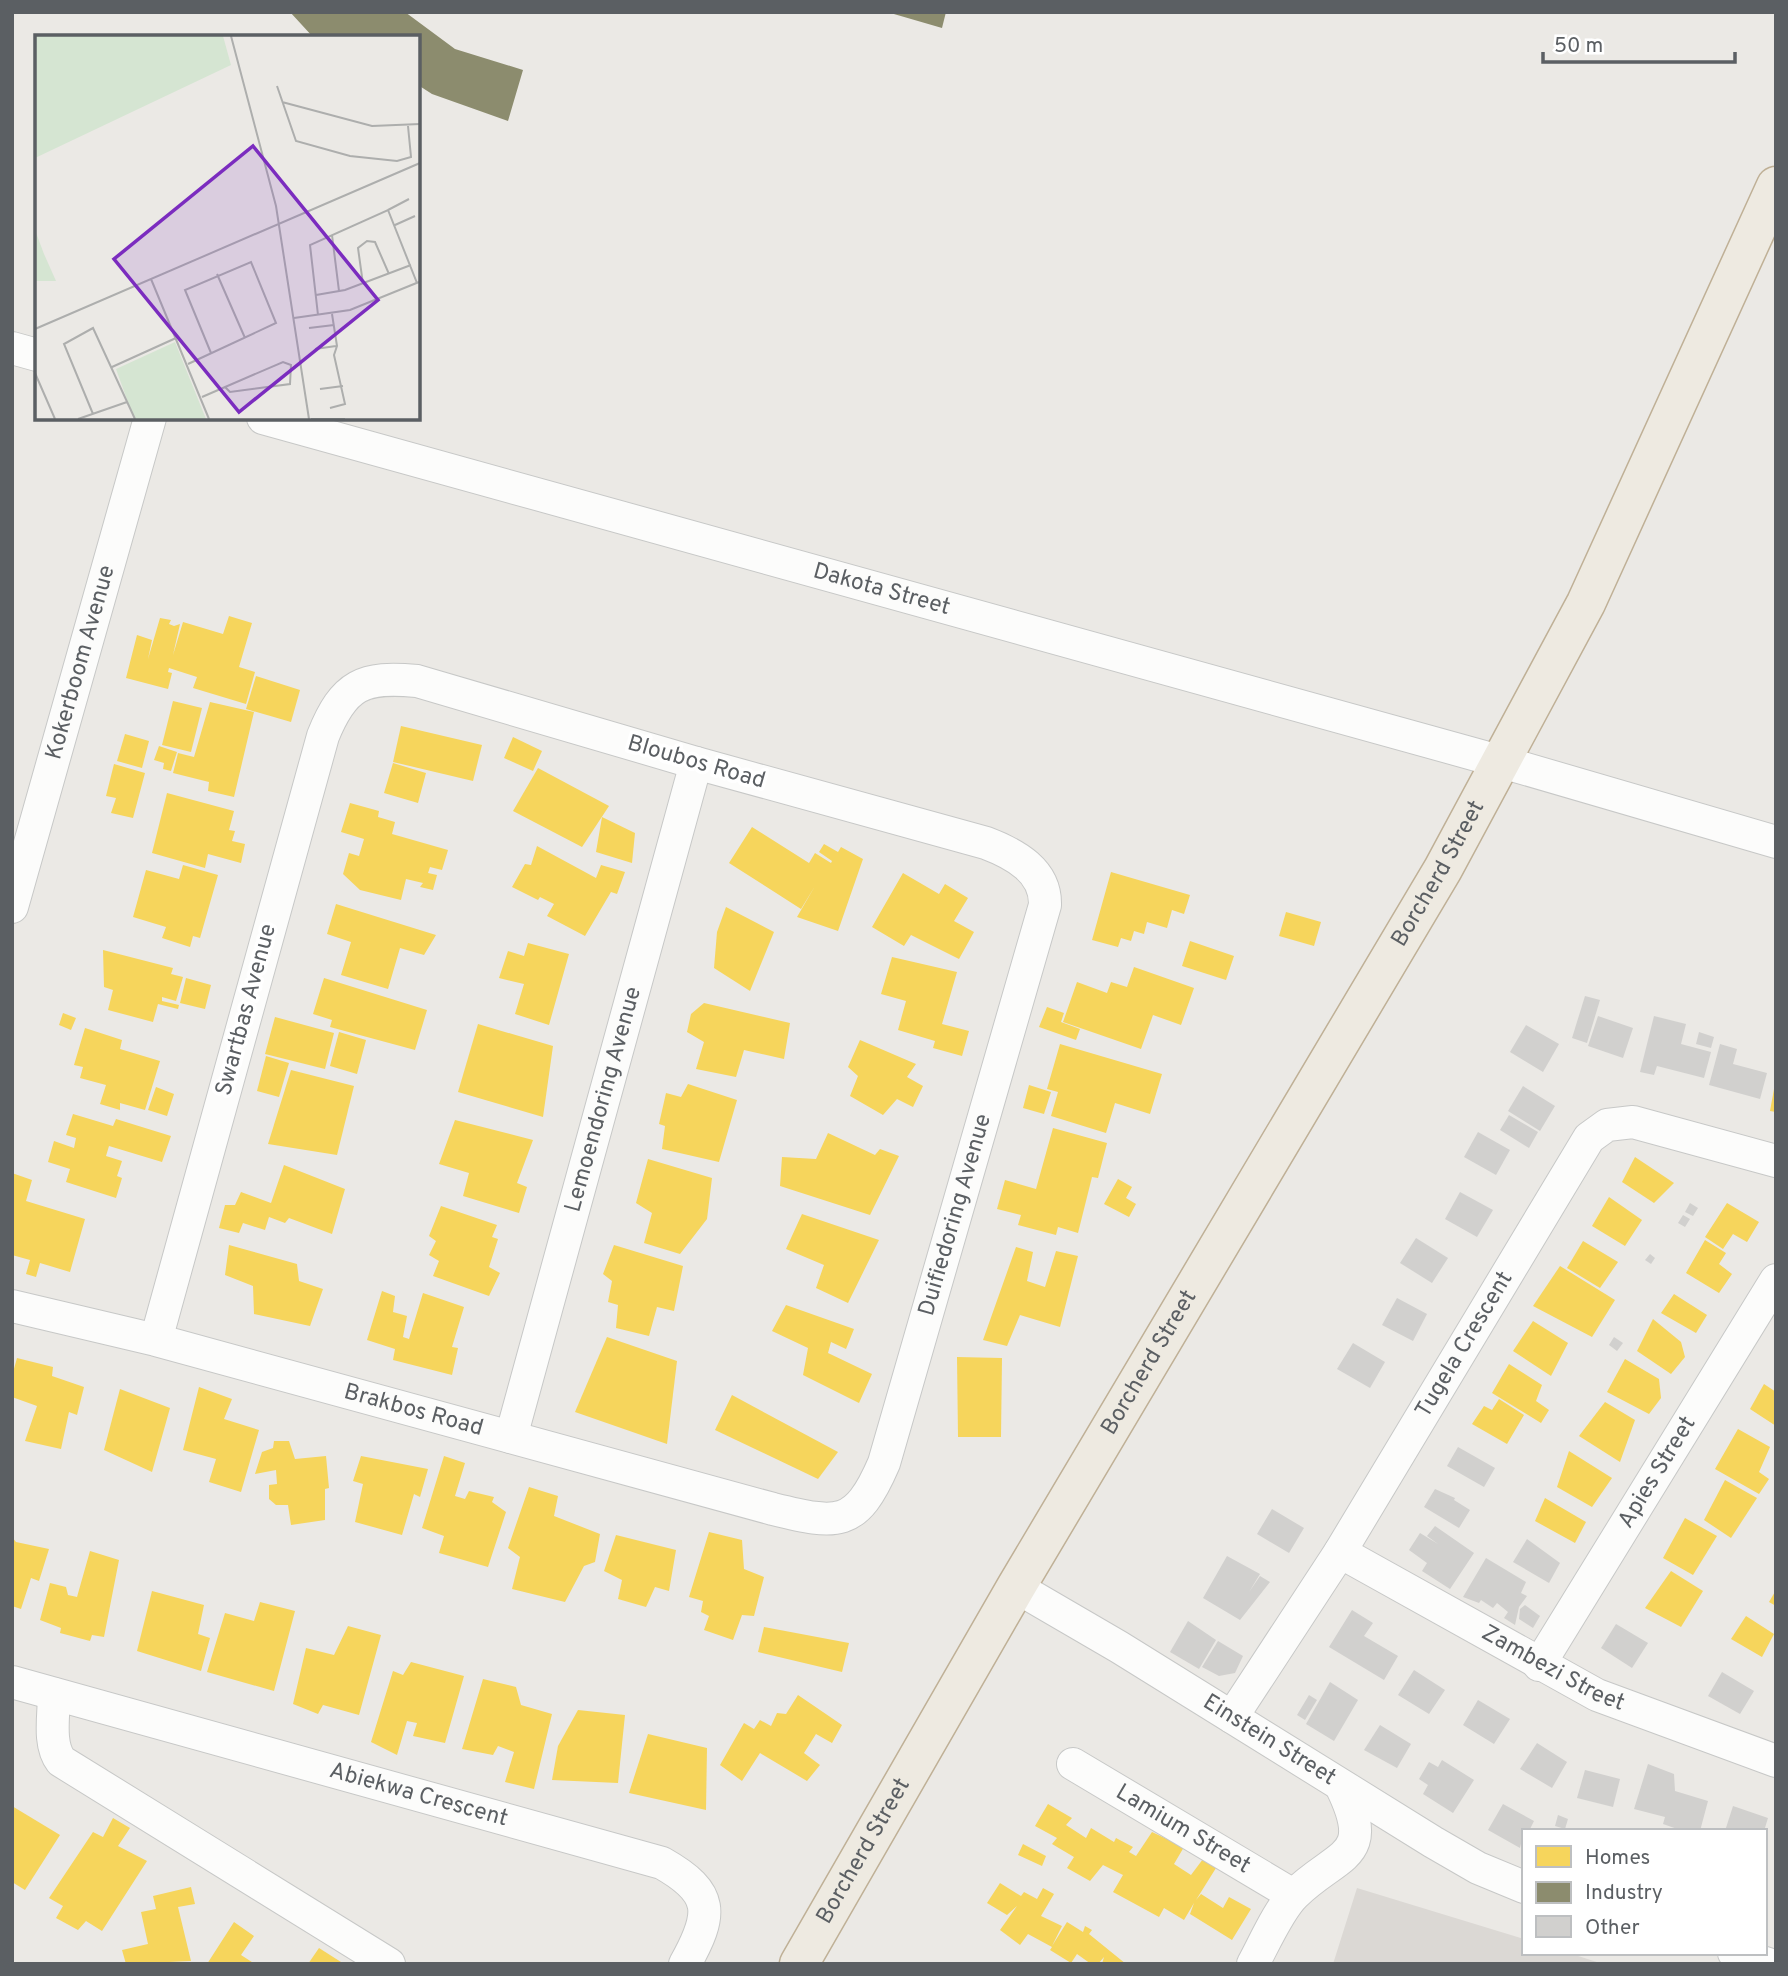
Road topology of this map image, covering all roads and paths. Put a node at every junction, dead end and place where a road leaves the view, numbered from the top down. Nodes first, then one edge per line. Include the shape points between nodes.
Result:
1 (1776, 186) edge
2 (12, 348) edge
3 (35, 354) edge
4 (149, 420) edge
5 (270, 420) edge
6 (353, 688) joint
7 (1502, 762) junction
8 (696, 763) junction
9 (1776, 842) edge
10 (1033, 871) joint
11 (12, 907) edge
12 (1776, 1161) edge
13 (1776, 1280) edge
14 (12, 1306) edge
15 (156, 1340) junction
16 (511, 1437) junction
17 (814, 1519) joint
18 (1340, 1552) junction
19 (1016, 1587) junction
20 (1539, 1665) junction
21 (12, 1682) edge
22 (54, 1694) junction
23 (1232, 1717) junction
24 (1775, 1760) edge
25 (1073, 1764) dead end
26 (1342, 1788) junction
27 (1522, 1886) edge
28 (1293, 1895) junction
29 (1740, 1955) edge
30 (390, 1964) edge
31 (685, 1964) edge
32 (799, 1964) edge
33 (1253, 1964) edge
34 (1768, 1964) edge

1 - 7 highway, Borcherd Street via 1586,603
2 - 3 street
4 - 11 street, Kokerboom Avenue
5 - 7 street, Dakota Street
6 - 8 street, Bloubos Road via 392,679 417,681
6 - 15 street, Swartbas Avenue via 335,706 323,736
7 - 9 street, Dakota Street
7 - 19 highway, Borcherd Street
8 - 10 street, Bloubos Road via 986,843
8 - 16 street, Lemoendoring Avenue
10 - 17 street, Duifiedoring Avenue via 1042,883 1045,905 884,1463 860,1507 842,1517
12 - 18 street, Tugela Crescent via 1633,1122 1598,1130 1575,1158
13 - 20 street, Apies Street
14 - 15 street, Brakbos Road
15 - 16 street, Brakbos Road
16 - 17 street, Brakbos Road
18 - 20 street, Zambezi Street
18 - 23 street, Tugela Crescent
19 - 23 street, Einstein Street
19 - 32 highway, Borcherd Street
20 - 24 street, Zambezi Street via 1597,1695
21 - 22 street, Abiekwa Crescent
22 - 30 street via 54,1747 61,1761
22 - 31 street, Abiekwa Crescent via 662,1864 693,1883 703,1896 706,1920
23 - 26 street, Einstein Street
25 - 28 street, Lamium Street
26 - 27 street, Einstein Street via 1478,1868
26 - 28 street via 1356,1822 1355,1840 1336,1863
28 - 33 street
29 - 34 street

